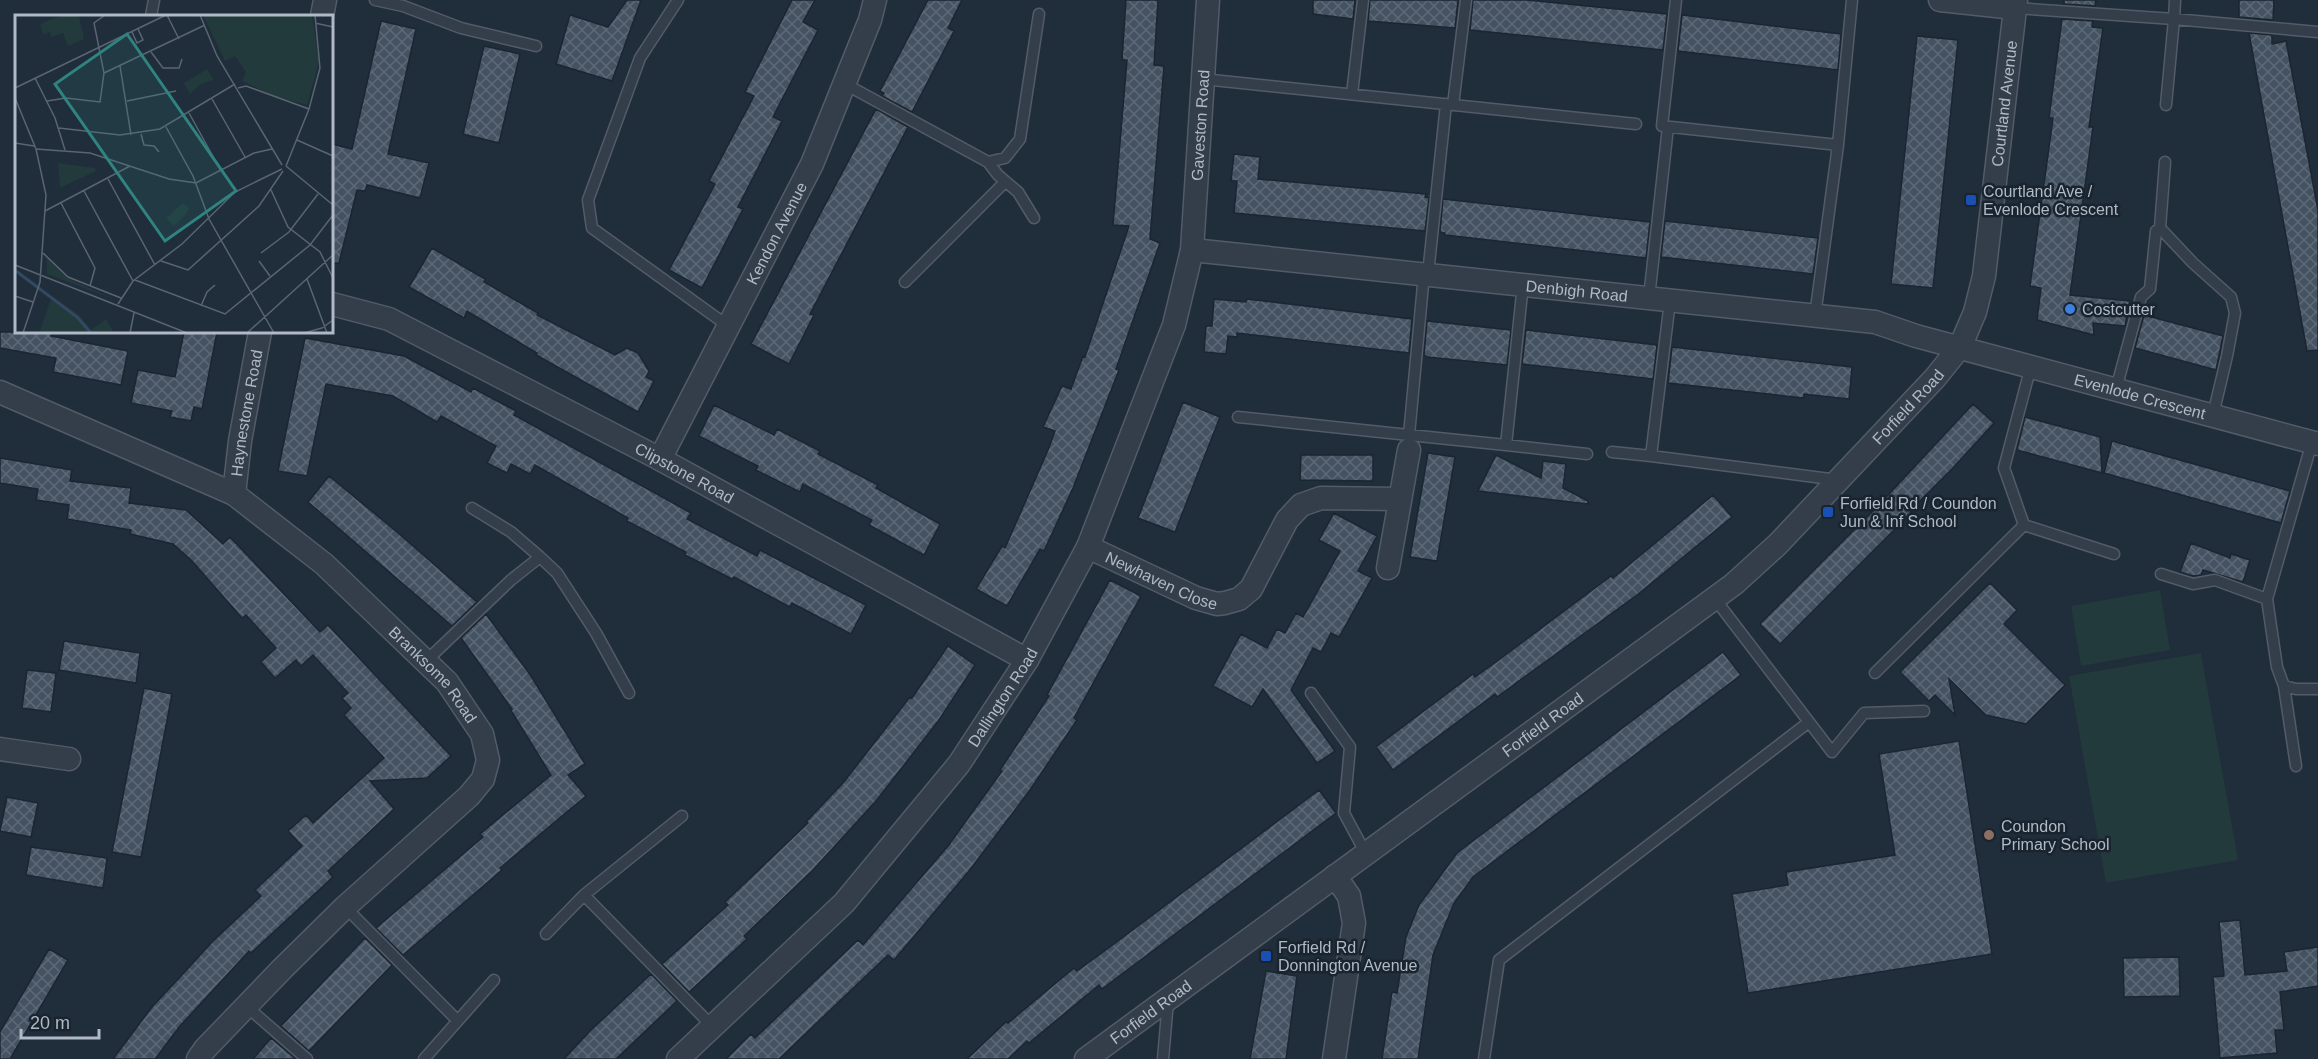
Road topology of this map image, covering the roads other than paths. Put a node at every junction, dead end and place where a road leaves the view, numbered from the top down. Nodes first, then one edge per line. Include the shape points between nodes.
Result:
1 (154, 0) edge
2 (325, 0) edge
3 (375, 0) edge
4 (678, 0) edge
5 (875, 0) edge
6 (1208, 0) edge
7 (1363, 0) edge
8 (1466, 0) edge
9 (1676, 0) edge
10 (1852, 0) edge
11 (1940, 0) edge
12 (2175, 0) edge
13 (2016, 4) edge
14 (1039, 14) dead end
15 (151, 15) edge
16 (322, 15) edge
17 (2174, 19) junction
18 (2318, 32) edge
19 (536, 46) dead end
20 (1203, 79) junction
21 (845, 84) junction
22 (1352, 94) junction
23 (1449, 105) junction
24 (2166, 105) dead end
25 (1636, 124) dead end
26 (1668, 127) junction
27 (1838, 145) junction
28 (988, 162) junction
29 (2165, 162) dead end
30 (1005, 182) junction
31 (1034, 218) dead end
32 (2160, 228) junction
33 (1192, 250) junction
34 (1426, 274) junction
35 (905, 282) dead end
36 (1523, 284) junction
37 (1660, 299) junction
38 (333, 304) edge
39 (1815, 316) junction
40 (728, 326) junction
41 (260, 333) edge
42 (1960, 347) junction
43 (2031, 366) junction
44 (2116, 389) junction
45 (0, 392) edge
46 (2213, 415) junction
47 (1238, 417) dead end
48 (1409, 443) junction
49 (2315, 443) edge
50 (1506, 445) junction
51 (1612, 452) dead end
52 (1587, 454) dead end
53 (1651, 456) junction
54 (660, 459) junction
55 (1839, 480) junction
56 (234, 494) junction
57 (1399, 499) junction
58 (472, 508) dead end
59 (2024, 525) junction
60 (1088, 547) junction
61 (2114, 554) dead end
62 (540, 557) junction
63 (1388, 568) dead end
64 (2161, 574) dead end
65 (2267, 598) junction
66 (1715, 599) junction
67 (1027, 660) junction
68 (425, 662) junction
69 (1875, 673) dead end
70 (2284, 686) junction
71 (2318, 689) edge
72 (629, 693) dead end
73 (1311, 693) dead end
74 (1924, 711) dead end
75 (1809, 722) junction
76 (0, 749) edge
77 (69, 759) dead end
78 (2296, 766) dead end
79 (682, 816) dead end
80 (1366, 854) junction
81 (1335, 876) junction
82 (584, 895) junction
83 (345, 907) junction
84 (546, 934) dead end
85 (494, 980) dead end
86 (1169, 998) junction
87 (246, 1006) junction
88 (457, 1020) junction
89 (712, 1026) junction
90 (198, 1059) edge
91 (308, 1059) edge
92 (424, 1059) edge
93 (678, 1059) edge
94 (1086, 1059) edge
95 (1162, 1059) edge
96 (1334, 1059) edge
97 (1484, 1059) edge

1 - 15 lane
2 - 16 street
3 - 19 lane via 461,28
4 - 40 lane via 640,58 588,200 592,228
5 - 21 street, Kendon Avenue
6 - 20 street, Gaveston Road
7 - 22 lane
8 - 23 lane
9 - 26 lane via 1662,126
10 - 27 lane
11 - 13 street
12 - 17 lane
13 - 17 lane
13 - 42 street, Courtland Avenue via 1984,276 1975,312
14 - 28 lane via 1020,139 1005,158
17 - 18 lane
17 - 24 lane
20 - 22 lane
20 - 33 street, Gaveston Road
21 - 28 lane
21 - 40 street, Kendon Avenue via 812,164
22 - 23 lane
23 - 25 lane
23 - 34 lane
26 - 27 lane
26 - 37 lane
27 - 39 lane
28 - 30 lane
29 - 32 lane
30 - 31 lane via 1018,192
30 - 35 lane
32 - 44 lane via 2156,231 2150,289 2141,297
32 - 46 lane via 2231,297 2235,313
33 - 34 street, Denbigh Road
33 - 60 street, Dallington Road via 1174,325
34 - 36 street, Denbigh Road
34 - 48 lane
36 - 37 street, Denbigh Road
36 - 50 lane
37 - 39 street, Denbigh Road
37 - 53 lane
38 - 54 street, Clipstone Road via 389,319
39 - 42 street, Denbigh Road via 1875,322
40 - 54 street, Kendon Avenue
41 - 56 street, Haynestone Road
42 - 43 street, Evenlode Crescent
42 - 55 street, Forfield Road
43 - 44 street, Evenlode Crescent
43 - 59 lane via 2004,468
44 - 46 street, Evenlode Crescent
45 - 56 street, Branksome Road
46 - 49 street, Evenlode Crescent
47 - 48 lane
48 - 50 lane
48 - 57 street
49 - 65 lane
50 - 52 lane
51 - 53 lane
53 - 55 lane
54 - 67 street, Clipstone Road
55 - 66 street, Forfield Road via 1778,544
56 - 68 street, Branksome Road via 324,564
57 - 60 street, Newhaven Close via 1322,498 1301,505 1287,520 1251,589 1239,599 1225,603 1196,598
57 - 63 street
58 - 62 lane via 511,532
59 - 61 lane
59 - 69 lane
60 - 67 street, Dallington Road
62 - 68 lane
62 - 72 lane via 557,573 597,633
64 - 65 lane via 2193,585 2215,580
65 - 70 lane via 2277,668
66 - 75 lane
66 - 80 street, Forfield Road
67 - 89 street, Dallington Road via 959,764 844,903
68 - 83 street, Branksome Road via 447,682 482,734 488,760 483,779
70 - 71 lane
70 - 78 lane
73 - 80 lane via 1350,747 1344,813
74 - 75 lane via 1864,713 1832,752
75 - 97 lane via 1499,960
76 - 77 street
79 - 82 lane
80 - 81 street, Forfield Road
81 - 86 street, Forfield Road
81 - 96 street via 1349,896 1354,923
82 - 84 lane
82 - 89 lane
83 - 87 street, Branksome Road
83 - 88 lane
85 - 88 lane
86 - 94 street, Forfield Road
86 - 95 lane
87 - 90 street, Branksome Road
87 - 91 lane
88 - 92 lane
89 - 93 street, Dallington Road

